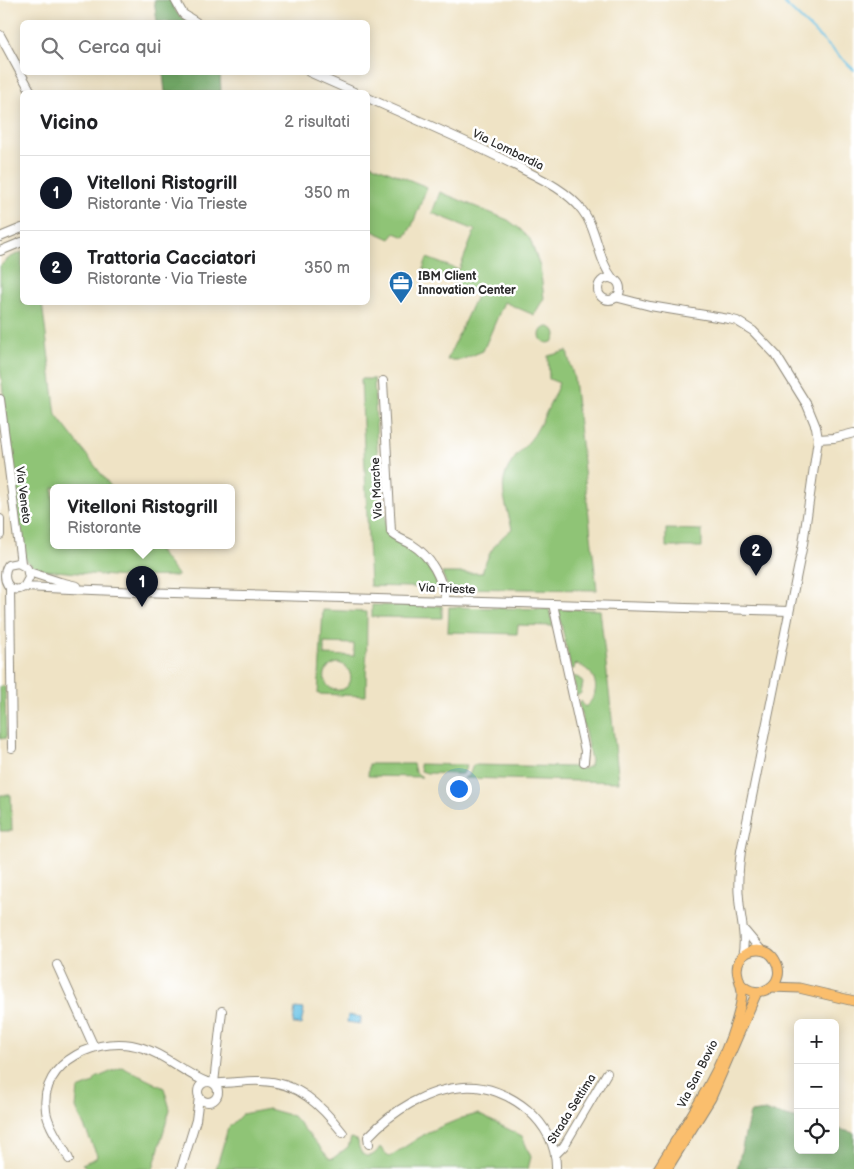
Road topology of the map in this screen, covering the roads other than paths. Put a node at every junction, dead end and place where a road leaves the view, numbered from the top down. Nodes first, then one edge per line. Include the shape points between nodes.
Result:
1 (175, 0) edge
2 (193, 20) edge
3 (0, 35) edge
4 (20, 72) edge
5 (22, 75) edge
6 (316, 75) edge
7 (30, 90) edge
8 (350, 90) edge
9 (370, 99) edge
10 (20, 229) edge
11 (0, 237) edge
12 (20, 243) edge
13 (0, 251) edge
14 (603, 260) junction
15 (613, 279) junction
16 (602, 280) junction
17 (617, 294) junction
18 (383, 381) dead end
19 (0, 399) edge
20 (854, 433) edge
21 (818, 439) junction
22 (0, 519) edge
23 (0, 535) edge
24 (21, 564) junction
25 (1, 570) edge
26 (29, 572) junction
27 (24, 587) junction
28 (10, 589) junction
29 (103, 591) junction
30 (446, 601) junction
31 (553, 604) junction
32 (790, 611) junction
33 (12, 748) dead end
34 (584, 762) dead end
35 (744, 930) junction
36 (761, 950) junction
37 (742, 957) junction
38 (57, 964) dead end
39 (778, 973) junction
40 (740, 983) junction
41 (771, 987) junction
42 (798, 988) junction
43 (757, 992) junction
44 (854, 1001) edge
45 (222, 1011) dead end
46 (94, 1047) junction
47 (180, 1069) junction
48 (607, 1074) dead end
49 (210, 1082) junction
50 (242, 1082) junction
51 (199, 1094) junction
52 (215, 1099) junction
53 (196, 1120) junction
54 (343, 1133) dead end
55 (369, 1144) dead end
56 (555, 1155) junction
57 (69, 1159) dead end
58 (181, 1169) edge
59 (556, 1169) edge
60 (658, 1169) edge
61 (667, 1169) edge

1 - 2 street via 183,14
3 - 4 street
5 - 7 street
6 - 8 street
9 - 14 street, Via Lombardia via 550,183 583,211 592,226
10 - 11 street
12 - 13 street
14 - 15 street, Via Lombardia
14 - 16 street, Via Lombardia
15 - 16 street
15 - 17 street, Via Lombardia via 618,284
16 - 17 street, Via Lombardia via 599,294 607,299
17 - 21 street via 650,306 729,318 753,330 773,351 800,392 813,418
18 - 30 street, Via Marche via 391,532 428,559 440,578
19 - 24 street, Via Veneto
20 - 21 street
21 - 32 street
22 - 23 street, Via Veneto
24 - 25 street via 10,564
24 - 26 street
25 - 28 street via 3,581
26 - 27 street via 29,580
26 - 29 street
27 - 28 street
27 - 29 street
28 - 33 street
29 - 30 street, Via Trieste
30 - 31 street, Via Trieste
31 - 32 street, Via Trieste
31 - 34 street via 585,751
32 - 35 street via 741,850 738,892
35 - 36 street
35 - 37 street
36 - 37 main road via 753,950
36 - 39 main road via 774,957
37 - 40 main road, Via San Bovio via 737,970
38 - 46 street
39 - 41 main road
39 - 42 main road
40 - 43 main road
40 - 60 main road, Via San Bovio via 740,1008 724,1052 703,1096
41 - 42 main road
41 - 43 main road
42 - 44 main road
43 - 61 main road, Via San Bovio via 711,1098
45 - 49 street
46 - 47 street via 129,1044 158,1054
46 - 57 street via 63,1065 48,1086 48,1120
47 - 49 street
47 - 51 street
48 - 56 street, Strada Settima via 564,1146
49 - 50 street
49 - 51 street via 200,1086
49 - 52 street via 218,1092
50 - 52 street via 230,1086
50 - 54 street via 277,1082 296,1088 313,1100
51 - 52 street via 205,1102
51 - 53 street
52 - 53 street
53 - 58 street
55 - 56 street, Strada Settima via 368,1137 396,1113 430,1095 464,1087 500,1094 532,1113 541,1122
56 - 59 street, Strada Settima

